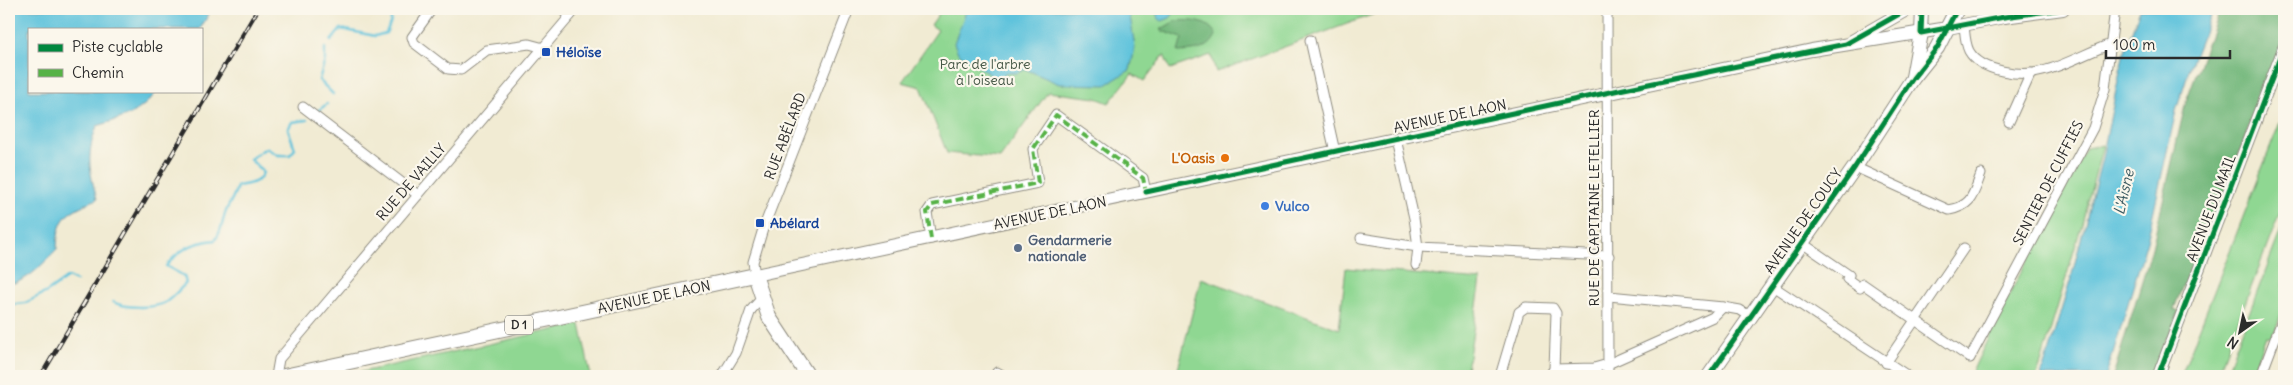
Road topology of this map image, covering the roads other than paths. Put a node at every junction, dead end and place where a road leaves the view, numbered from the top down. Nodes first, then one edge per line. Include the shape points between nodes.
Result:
1 (432, 9) edge
2 (562, 9) edge
3 (849, 9) edge
4 (1607, 9) edge
5 (1908, 9) edge
6 (1922, 9) edge
7 (1957, 9) edge
8 (1983, 9) edge
9 (2063, 9) edge
10 (2115, 9) edge
11 (573, 12) edge
12 (1898, 12) edge
13 (2004, 17) junction
14 (1964, 25) junction
15 (1948, 28) junction
16 (1921, 33) junction
17 (1899, 36) junction
18 (1310, 40) dead end
19 (1846, 44) junction
20 (2111, 44) junction
21 (2284, 47) edge
22 (544, 48) junction
23 (1917, 54) junction
24 (2031, 73) junction
25 (1913, 78) junction
26 (1607, 93) junction
27 (303, 107) dead end
28 (2009, 122) dead end
29 (1396, 140) junction
30 (1335, 152) junction
31 (1855, 167) junction
32 (1981, 174) dead end
33 (1146, 192) junction
34 (418, 195) junction
35 (931, 238) junction
36 (1361, 238) dead end
37 (1802, 243) junction
38 (1418, 247) junction
39 (1964, 248) dead end
40 (1609, 256) junction
41 (1416, 265) dead end
42 (755, 276) junction
43 (1772, 285) junction
44 (1609, 296) junction
45 (762, 298) junction
46 (1723, 307) junction
47 (2284, 315) edge
48 (1750, 316) junction
49 (1915, 320) junction
50 (1886, 363) junction
51 (1608, 364) junction
52 (1551, 373) edge
53 (276, 376) edge
54 (284, 376) edge
55 (722, 376) edge
56 (808, 376) edge
57 (1500, 376) edge
58 (1608, 376) edge
59 (1709, 376) edge
60 (1908, 376) edge
61 (2158, 376) edge
62 (2260, 376) edge

1 - 22 street via 412,37 414,43 448,69 461,70 487,50 529,44
2 - 11 street
3 - 42 street, RUE ABÉLARD via 762,229 753,262
4 - 26 street, RUE DE CAPITAINE LETELLIER
5 - 12 main road
6 - 16 main road
7 - 15 main road, AVENUE DE COUCY
8 - 13 main road
9 - 13 main road
10 - 20 street, SENTIER DE CUFFIES
11 - 22 street, RUE DE VAILLY
12 - 19 main road
13 - 14 main road
14 - 15 main road
14 - 24 street via 1966,44 1977,60 1999,71
15 - 16 main road
15 - 25 main road, AVENUE DE COUCY
16 - 17 main road
16 - 23 main road
17 - 19 main road
17 - 23 main road
18 - 30 street
19 - 26 main road, AVENUE DE LAON
20 - 24 street
20 - 49 street, SENTIER DE CUFFIES via 2105,89 2093,128 1970,358
21 - 61 street, AVENUE DU MAIL
22 - 34 street, RUE DE VAILLY
23 - 25 main road
24 - 28 street
25 - 31 main road, AVENUE DE COUCY
26 - 29 main road, AVENUE DE LAON
26 - 40 street, RUE DE CAPITAINE LETELLIER
27 - 34 street
29 - 30 main road, AVENUE DE LAON
29 - 38 street
30 - 33 main road, AVENUE DE LAON
31 - 32 street via 1949,210 1971,201
31 - 37 main road, AVENUE DE COUCY
33 - 35 main road, AVENUE DE LAON
33 - 35 street via 1143,178 1056,115 1033,148 1038,183 932,204 927,212
34 - 53 street, RUE DE VAILLY via 279,359
35 - 42 main road, AVENUE DE LAON
36 - 38 street
37 - 43 main road, AVENUE DE COUCY
37 - 49 street via 1849,275 1846,279 1853,284 1860,288 1863,284
38 - 40 street
38 - 41 street
39 - 49 street
40 - 44 street, RUE DE CAPITAINE LETELLIER
42 - 45 main road
42 - 54 main road, AVENUE DE LAON / D 1
43 - 48 main road, AVENUE DE COUCY
43 - 50 street
44 - 46 street
44 - 51 street, RUE DE CAPITAINE LETELLIER
45 - 55 street via 751,310 736,353
45 - 56 main road via 770,317
46 - 48 street via 1740,310
46 - 51 street via 1713,317
47 - 62 street
48 - 59 main road, AVENUE DE COUCY
49 - 50 street
50 - 60 street
51 - 52 street
51 - 58 street, RUE DE CAPITAINE LETELLIER
52 - 57 street via 1556,313 1553,308 1526,307 1519,312

